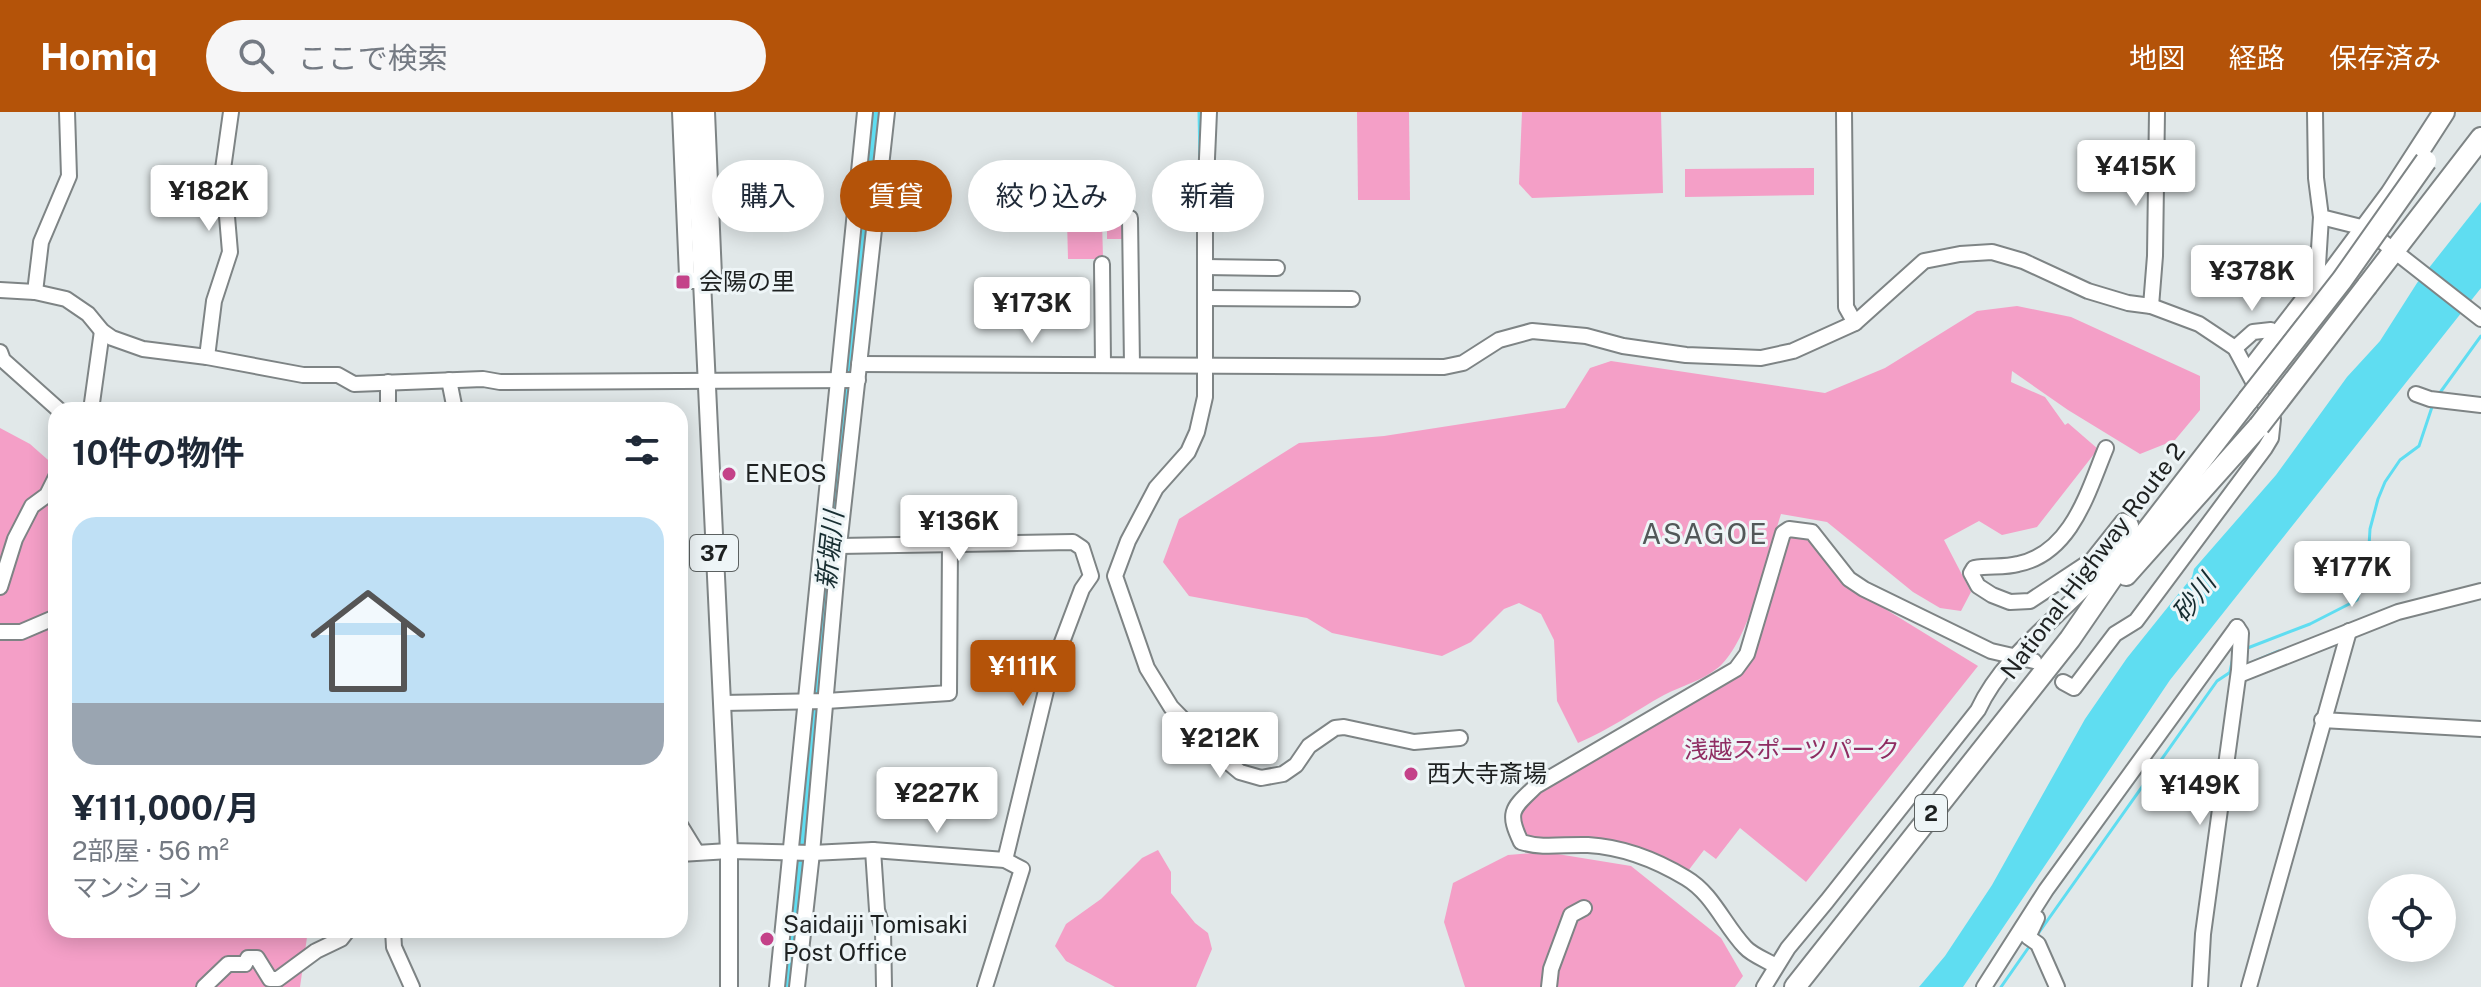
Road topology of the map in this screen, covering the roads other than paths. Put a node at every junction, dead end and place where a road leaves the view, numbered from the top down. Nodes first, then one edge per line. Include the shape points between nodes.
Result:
1 (67, 112) edge
2 (231, 112) edge
3 (865, 112) edge
4 (887, 112) edge
5 (1209, 112) edge
6 (1844, 112) edge
7 (2157, 112) edge
8 (2315, 112) edge
9 (2434, 112) edge
10 (2444, 112) edge
11 (2457, 112) edge
12 (694, 114) edge
13 (2481, 138) edge
14 (2425, 152) junction
15 (2472, 160) edge
16 (2321, 217) junction
17 (2362, 227) junction
18 (1130, 232) edge
19 (2395, 250) junction
20 (1102, 264) dead end
21 (1205, 267) junction
22 (1277, 268) dead end
23 (0, 290) edge
24 (35, 292) junction
25 (1205, 298) junction
26 (1352, 299) dead end
27 (854, 305) junction
28 (2151, 306) junction
29 (2475, 315) edge
30 (1855, 323) junction
31 (102, 331) junction
32 (2275, 334) junction
33 (2235, 348) junction
34 (0, 352) edge
35 (207, 357) junction
36 (859, 364) junction
37 (1103, 365) junction
38 (1132, 365) junction
39 (1204, 365) junction
40 (2248, 370) junction
41 (847, 379) junction
42 (449, 380) junction
43 (706, 381) junction
44 (388, 382) junction
45 (2416, 394) dead end
46 (2244, 397) junction
47 (50, 402) edge
48 (92, 402) edge
49 (388, 402) edge
50 (453, 402) edge
51 (2481, 405) edge
52 (2106, 448) dead end
53 (48, 493) edge
54 (950, 544) junction
55 (839, 546) junction
56 (1091, 576) junction
57 (1115, 576) junction
58 (0, 587) edge
59 (2481, 591) edge
60 (824, 619) junction
61 (48, 620) edge
62 (2349, 631) junction
63 (0, 632) edge
64 (2070, 639) junction
65 (2015, 657) junction
66 (2034, 661) dead end
67 (2239, 672) junction
68 (2063, 682) dead end
69 (816, 701) junction
70 (722, 703) junction
71 (2322, 720) junction
72 (2481, 729) edge
73 (1460, 738) dead end
74 (688, 838) edge
75 (873, 850) junction
76 (696, 851) junction
77 (729, 851) junction
78 (688, 852) edge
79 (801, 853) junction
80 (1005, 860) junction
81 (2046, 890) junction
82 (1584, 908) dead end
83 (342, 938) edge
84 (393, 938) edge
85 (1776, 966) junction
86 (204, 987) edge
87 (412, 987) edge
88 (729, 987) edge
89 (777, 987) edge
90 (797, 987) edge
91 (884, 987) edge
92 (985, 987) edge
93 (1549, 987) edge
94 (1764, 987) edge
95 (1795, 987) edge
96 (1984, 987) edge
97 (2057, 987) edge
98 (2200, 987) edge
99 (2249, 987) edge

1 - 24 street via 69,176 41,242
2 - 35 street via 223,169 230,252 214,301
3 - 27 street
4 - 27 street
5 - 21 street
6 - 30 street via 1846,307
7 - 28 street
8 - 16 street
9 - 17 street
10 - 14 highway
11 - 14 highway
12 - 43 main road, 37
13 - 15 highway
14 - 17 highway
14 - 46 highway, bridge via 2342,280
15 - 19 highway
16 - 17 street
16 - 32 street via 2317,281
17 - 19 street
17 - 46 highway
18 - 38 street
19 - 29 street
19 - 64 highway, bridge via 2259,426
20 - 37 street
21 - 22 street
21 - 25 street
23 - 24 street
24 - 31 street via 66,299
25 - 26 street
25 - 39 street
27 - 36 street
27 - 41 street
28 - 30 street via 2088,291 1992,252 1924,261
28 - 33 street via 2199,324
30 - 39 street via 1793,351 1761,358 1686,355 1532,331 1499,340 1463,363 1444,367
31 - 35 street via 143,349
31 - 48 street
32 - 33 street via 2253,332
32 - 40 street
33 - 40 street
34 - 47 street
35 - 44 street via 303,375 338,375 354,384
36 - 37 street
36 - 41 street
37 - 38 street
38 - 39 street
39 - 57 street via 1205,397 1197,432 1188,452 1156,488
40 - 68 street via 2273,419 2271,438 2136,621 2115,634 2074,688
41 - 43 street
41 - 55 street
41 - 60 street
42 - 43 street
42 - 44 street
42 - 50 street
43 - 70 main road, 37
44 - 49 street
45 - 51 street
46 - 64 highway, National Highway Route 2 / 2 via 2182,470
52 - 65 street via 2061,541 2022,564 1972,570 1974,583 1992,595 2010,602 2030,601 2092,560 2123,521 2131,525 2090,583
53 - 58 street via 32,506 15,539
54 - 55 street
54 - 56 street via 1073,542 1082,548
54 - 69 street via 949,693
55 - 60 street
56 - 57 street
56 - 80 street via 1050,674
57 - 73 street via 1147,668 1171,707 1240,772 1261,778 1283,774 1335,728 1414,742
59 - 62 street
60 - 69 street
60 - 69 street
61 - 63 street via 21,632
62 - 67 street
62 - 71 street
64 - 95 highway, National Highway Route 2 / 2
65 - 66 street
65 - 85 street
65 - 85 street via 1991,651 1864,589 1849,579 1812,532 1789,529 1783,533 1747,654 1736,669 1536,786 1515,805 1512,824 1521,842 1631,852 1689,879 1746,949
67 - 81 street via 2237,627
67 - 98 street
69 - 70 street
69 - 79 street
69 - 79 street
70 - 77 main road, 37
71 - 72 street
71 - 99 street
74 - 76 street
75 - 79 street
75 - 80 street
75 - 91 street
76 - 77 street
76 - 78 street
77 - 79 street
77 - 88 main road, 37
79 - 89 street
79 - 90 street
80 - 92 street via 1022,869
81 - 96 street
81 - 97 street via 2028,937
82 - 93 street via 1571,915
83 - 86 street via 278,979 270,979 257,958 248,958 245,964 228,964
84 - 87 street
85 - 94 street

